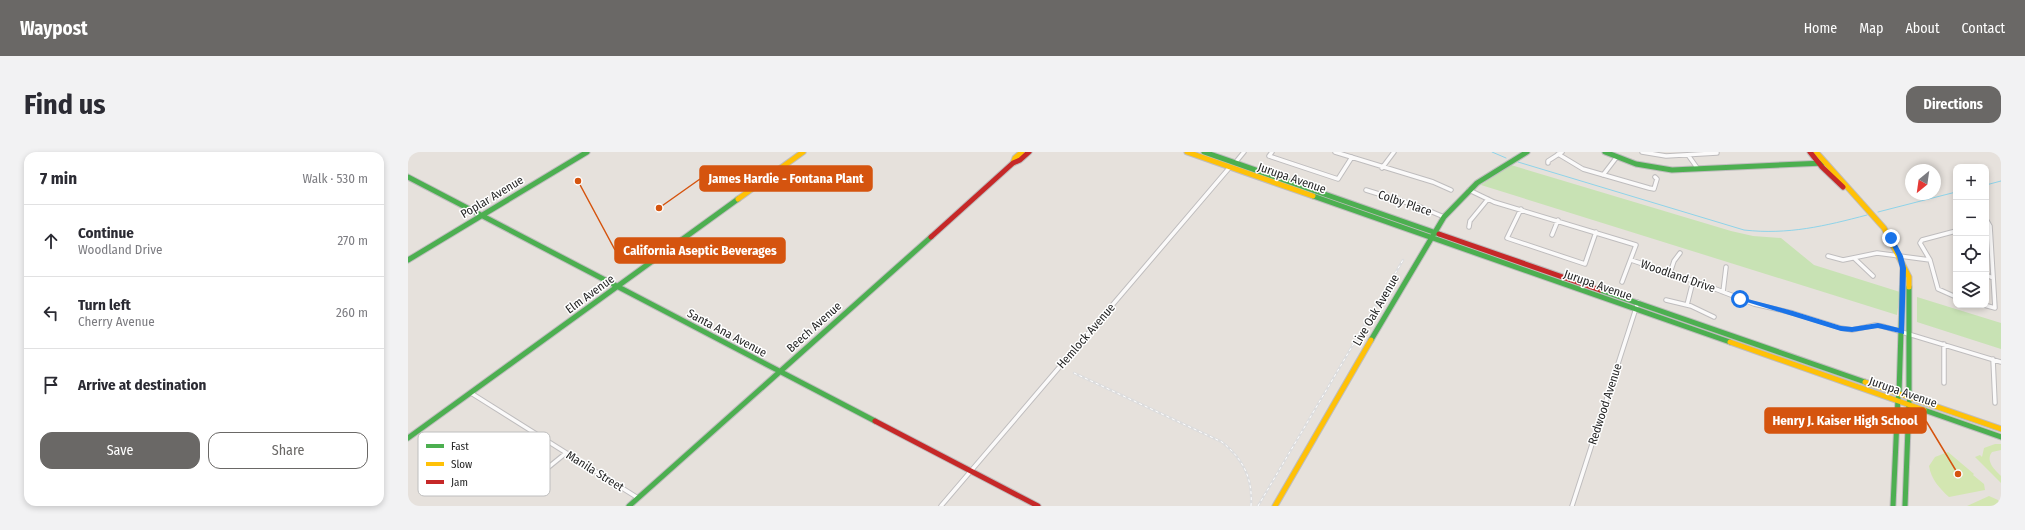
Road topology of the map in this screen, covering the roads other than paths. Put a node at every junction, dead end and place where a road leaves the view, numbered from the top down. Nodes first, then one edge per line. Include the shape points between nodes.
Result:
1 (587, 152) edge
2 (803, 152) edge
3 (1022, 152) edge
4 (1029, 152) edge
5 (1187, 152) edge
6 (1204, 152) edge
7 (1244, 152) edge
8 (1272, 152) edge
9 (1335, 152) edge
10 (1394, 152) edge
11 (1527, 152) edge
12 (1562, 152) edge
13 (1605, 152) edge
14 (1642, 152) edge
15 (1717, 152) edge
16 (1810, 152) edge
17 (1816, 152) edge
18 (1558, 154) junction
19 (1688, 155) junction
20 (1352, 157) junction
21 (1616, 158) junction
22 (1235, 163) junction
23 (1548, 163) dead end
24 (1822, 163) junction
25 (1013, 164) junction
26 (1230, 167) junction
27 (1382, 168) junction
28 (1698, 169) junction
29 (1603, 175) junction
30 (408, 176) edge
31 (1655, 177) dead end
32 (1366, 190) dead end
33 (1451, 190) dead end
34 (1468, 190) junction
35 (1488, 199) junction
36 (1521, 208) junction
37 (481, 215) junction
38 (1444, 217) junction
39 (1558, 220) junction
40 (1989, 224) edge
41 (1469, 226) dead end
42 (1435, 232) junction
43 (1596, 232) junction
44 (1953, 232) edge
45 (1552, 235) dead end
46 (1991, 236) joint
47 (1432, 237) junction
48 (1680, 253) dead end
49 (1828, 256) dead end
50 (1900, 256) junction
51 (1854, 258) junction
52 (408, 260) edge
53 (1631, 260) junction
54 (1930, 260) junction
55 (1726, 267) dead end
56 (1903, 268) junction
57 (1670, 273) junction
58 (1873, 276) dead end
59 (1989, 277) edge
60 (1993, 278) junction
61 (1694, 281) junction
62 (1622, 282) dead end
63 (618, 287) junction
64 (1723, 292) junction
65 (1953, 296) edge
66 (1666, 300) dead end
67 (1638, 302) junction
68 (1687, 305) junction
69 (1989, 306) edge
70 (1636, 309) junction
71 (1714, 317) dead end
72 (1902, 332) junction
73 (1910, 335) junction
74 (1944, 344) junction
75 (1992, 360) junction
76 (2001, 362) edge
77 (779, 371) junction
78 (1944, 383) dead end
79 (471, 393) junction
80 (1899, 393) junction
81 (1909, 397) junction
82 (1898, 400) junction
83 (1994, 403) dead end
84 (1909, 404) junction
85 (2001, 429) edge
86 (533, 432) edge
87 (2001, 437) edge
88 (408, 438) edge
89 (550, 443) edge
90 (566, 453) junction
91 (550, 466) edge
92 (970, 471) junction
93 (638, 498) junction
94 (628, 506) edge
95 (941, 506) edge
96 (1038, 506) edge
97 (1275, 506) edge
98 (1572, 506) edge
99 (1893, 506) edge
100 (1905, 506) edge

1 - 37 main road, Poplar Avenue
2 - 63 main road, Elm Avenue
3 - 25 main road, Beech Avenue
4 - 25 main road, Beech Avenue
5 - 26 main road, Jurupa Avenue
6 - 22 main road, Jurupa Avenue
7 - 22 street
8 - 20 street via 1269,156 1338,179
9 - 20 street
10 - 27 street
11 - 34 main road, Live Oak Avenue
12 - 18 street
13 - 21 main road
14 - 19 street via 1662,156
15 - 19 street
16 - 24 main road
17 - 24 main road
18 - 23 street
18 - 29 street via 1579,167
19 - 28 street
20 - 27 street
21 - 28 main road via 1658,169
21 - 29 street
22 - 42 main road, Jurupa Avenue
24 - 28 main road
24 - 50 main road via 1876,218 1895,244
25 - 77 main road, Beech Avenue
26 - 47 main road, Jurupa Avenue
26 - 92 street, Hemlock Avenue
27 - 33 street via 1433,182
29 - 31 street via 1654,189
30 - 37 main road, Santa Ana Avenue
32 - 38 street, Colby Place
34 - 35 street, Woodland Drive
34 - 38 main road, Live Oak Avenue
35 - 36 street, Woodland Drive
35 - 41 street via 1470,221
36 - 39 street, Woodland Drive
36 - 43 street via 1507,238 1585,264
37 - 52 main road, Poplar Avenue
37 - 63 main road, Santa Ana Avenue
38 - 42 main road, Live Oak Avenue
39 - 43 street, Woodland Drive
39 - 45 street
40 - 46 street
42 - 47 main road, Live Oak Avenue
42 - 67 main road, Jurupa Avenue
43 - 53 street, Woodland Drive via 1636,245
44 - 54 street via 1920,241
46 - 60 street
47 - 70 main road, Jurupa Avenue
47 - 97 main road, Live Oak Avenue
48 - 57 street
49 - 51 street via 1844,260
50 - 51 street via 1875,253
50 - 54 street
50 - 56 main road
51 - 58 street
53 - 57 street, Woodland Drive
53 - 62 street
54 - 65 street via 1940,291
55 - 64 street
56 - 72 main road
56 - 73 main road via 1910,281
57 - 61 street, Woodland Drive
59 - 60 street
60 - 69 street via 1995,308
61 - 64 street, Woodland Drive
61 - 68 street
63 - 77 main road, Santa Ana Avenue
63 - 79 main road, Elm Avenue
64 - 72 street, Woodland Drive via 1758,305 1841,328 1852,330 1878,325
66 - 68 street
67 - 70 street, Redwood Avenue
67 - 80 main road, Jurupa Avenue
68 - 71 street
70 - 82 main road, Jurupa Avenue
70 - 98 street, Redwood Avenue
72 - 73 street, Woodland Drive
72 - 80 main road
73 - 74 street, Woodland Drive
73 - 81 main road
74 - 75 street, Woodland Drive
74 - 78 street
75 - 76 street, Woodland Drive
75 - 83 street
77 - 92 main road, Santa Ana Avenue
77 - 93 main road, Beech Avenue
79 - 86 street, Manila Street
79 - 88 main road, Elm Avenue
80 - 81 main road, Jurupa Avenue
80 - 82 main road
81 - 84 main road
81 - 85 main road, Jurupa Avenue
82 - 84 main road, Jurupa Avenue
82 - 99 main road
84 - 87 main road, Jurupa Avenue
84 - 100 main road
89 - 90 street, Manila Street
90 - 91 street
90 - 93 street, Manila Street
92 - 95 street, Hemlock Avenue
92 - 96 main road, Santa Ana Avenue
93 - 94 main road, Beech Avenue

